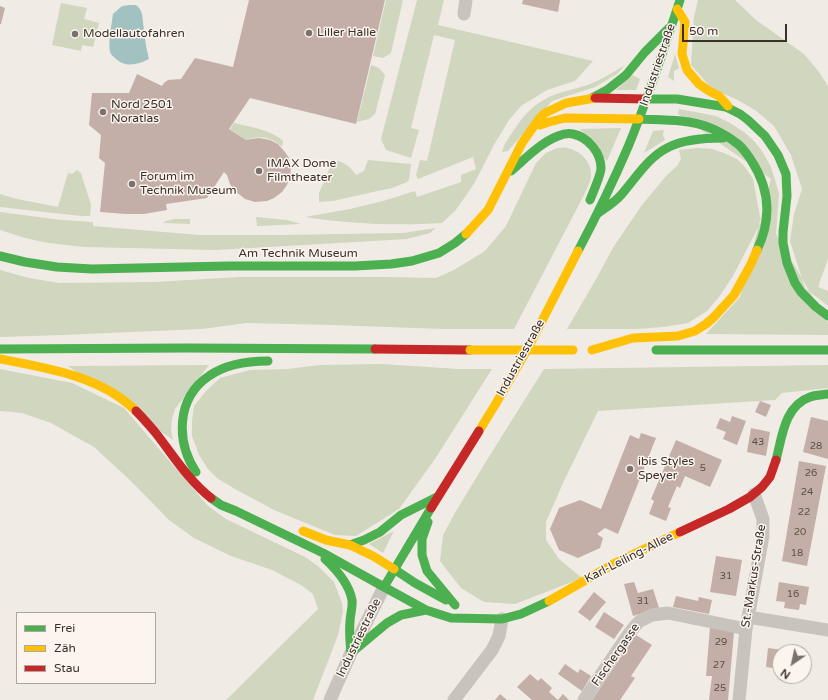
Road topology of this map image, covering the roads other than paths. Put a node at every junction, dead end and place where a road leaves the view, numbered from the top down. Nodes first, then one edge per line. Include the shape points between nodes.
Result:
1 (466, 0) edge
2 (679, 5) edge
3 (464, 14) dead end
4 (673, 24) junction
5 (591, 98) junction
6 (646, 99) junction
7 (730, 108) junction
8 (639, 119) junction
9 (531, 129) junction
10 (730, 138) junction
11 (505, 176) junction
12 (588, 207) dead end
13 (597, 214) junction
14 (584, 219) dead end
15 (582, 242) junction
16 (0, 256) edge
17 (828, 316) edge
18 (0, 349) edge
19 (303, 349) junction
20 (582, 350) junction
21 (623, 350) dead end
22 (647, 350) dead end
23 (828, 350) edge
24 (0, 359) edge
25 (828, 394) edge
26 (754, 494) junction
27 (437, 497) junction
28 (282, 524) dead end
29 (297, 529) dead end
30 (307, 545) junction
31 (350, 545) junction
32 (394, 568) junction
33 (384, 587) junction
34 (455, 605) junction
35 (426, 610) junction
36 (485, 618) junction
37 (502, 619) junction
38 (747, 623) junction
39 (828, 630) edge
40 (351, 653) junction
41 (330, 700) edge
42 (454, 700) edge
43 (584, 700) edge
44 (739, 700) edge

1 - 3 street
2 - 4 main road, Industriestraße
2 - 7 main road via 685,22 682,54 687,70 699,84 719,96
4 - 5 main road via 626,75 607,90
4 - 6 main road, Industriestraße
5 - 6 main road, Am Technik Museum
5 - 9 main road, Am Technik Museum via 566,103 545,113
6 - 7 main road, Am Technik Museum via 677,99
6 - 8 main road, Industriestraße
7 - 17 main road via 763,133 780,160 786,174 788,196 783,233 783,250 787,265 797,287 810,302
8 - 9 main road via 569,117
8 - 10 main road via 690,122 708,127
8 - 13 main road, Industriestraße
9 - 11 main road, Am Technik Museum
10 - 13 main road via 694,139 664,149 650,160 620,196
10 - 20 main road via 746,153 757,170 767,203 763,238 734,295 714,318 695,331 678,336 633,338
11 - 12 main road via 546,142 562,134 572,133 580,136 594,148 601,165
11 - 16 main road, Am Technik Museum via 488,210 469,232 439,253 412,262 355,266 92,269 57,267
13 - 15 main road, Industriestraße
14 - 15 main road via 581,230
15 - 27 main road, Industriestraße via 527,350
18 - 19 main road
19 - 20 main road, bridge
19 - 28 main road via 281,359 250,361 215,372 194,389 186,402 181,426 186,453 203,481 226,497
20 - 21 main road
22 - 23 main road
24 - 30 main road via 65,373 88,380 114,393 132,406 184,472 217,502
25 - 26 main road via 807,398 796,404 788,414 773,469 764,485
26 - 37 main road, Karl-Leiling-Allee via 720,514 617,562 535,608
26 - 38 street, St.-Markus-Straße via 763,519 763,536
27 - 31 main road via 402,516 380,532
27 - 32 main road, Industriestraße
27 - 34 main road via 422,539 422,555 427,571
29 - 31 main road, Karl-Leiling-Allee via 326,540
30 - 33 main road, Karl-Leiling-Allee
30 - 40 main road via 328,562 349,589 352,597
31 - 32 main road, Karl-Leiling-Allee
32 - 33 main road, Industriestraße
32 - 34 main road, Karl-Leiling-Allee
33 - 35 main road, Karl-Leiling-Allee
33 - 40 street, Industriestraße
34 - 36 main road, Karl-Leiling-Allee
35 - 36 main road, Karl-Leiling-Allee via 451,618
35 - 40 main road via 401,616 387,623
36 - 37 main road, Karl-Leiling-Allee
37 - 42 street via 500,636 492,650
38 - 39 street, Fischergasse
38 - 43 street, Fischergasse via 668,613 652,615 640,621 628,635
38 - 44 street, St.-Markus-Straße
40 - 41 street, Industriestraße

